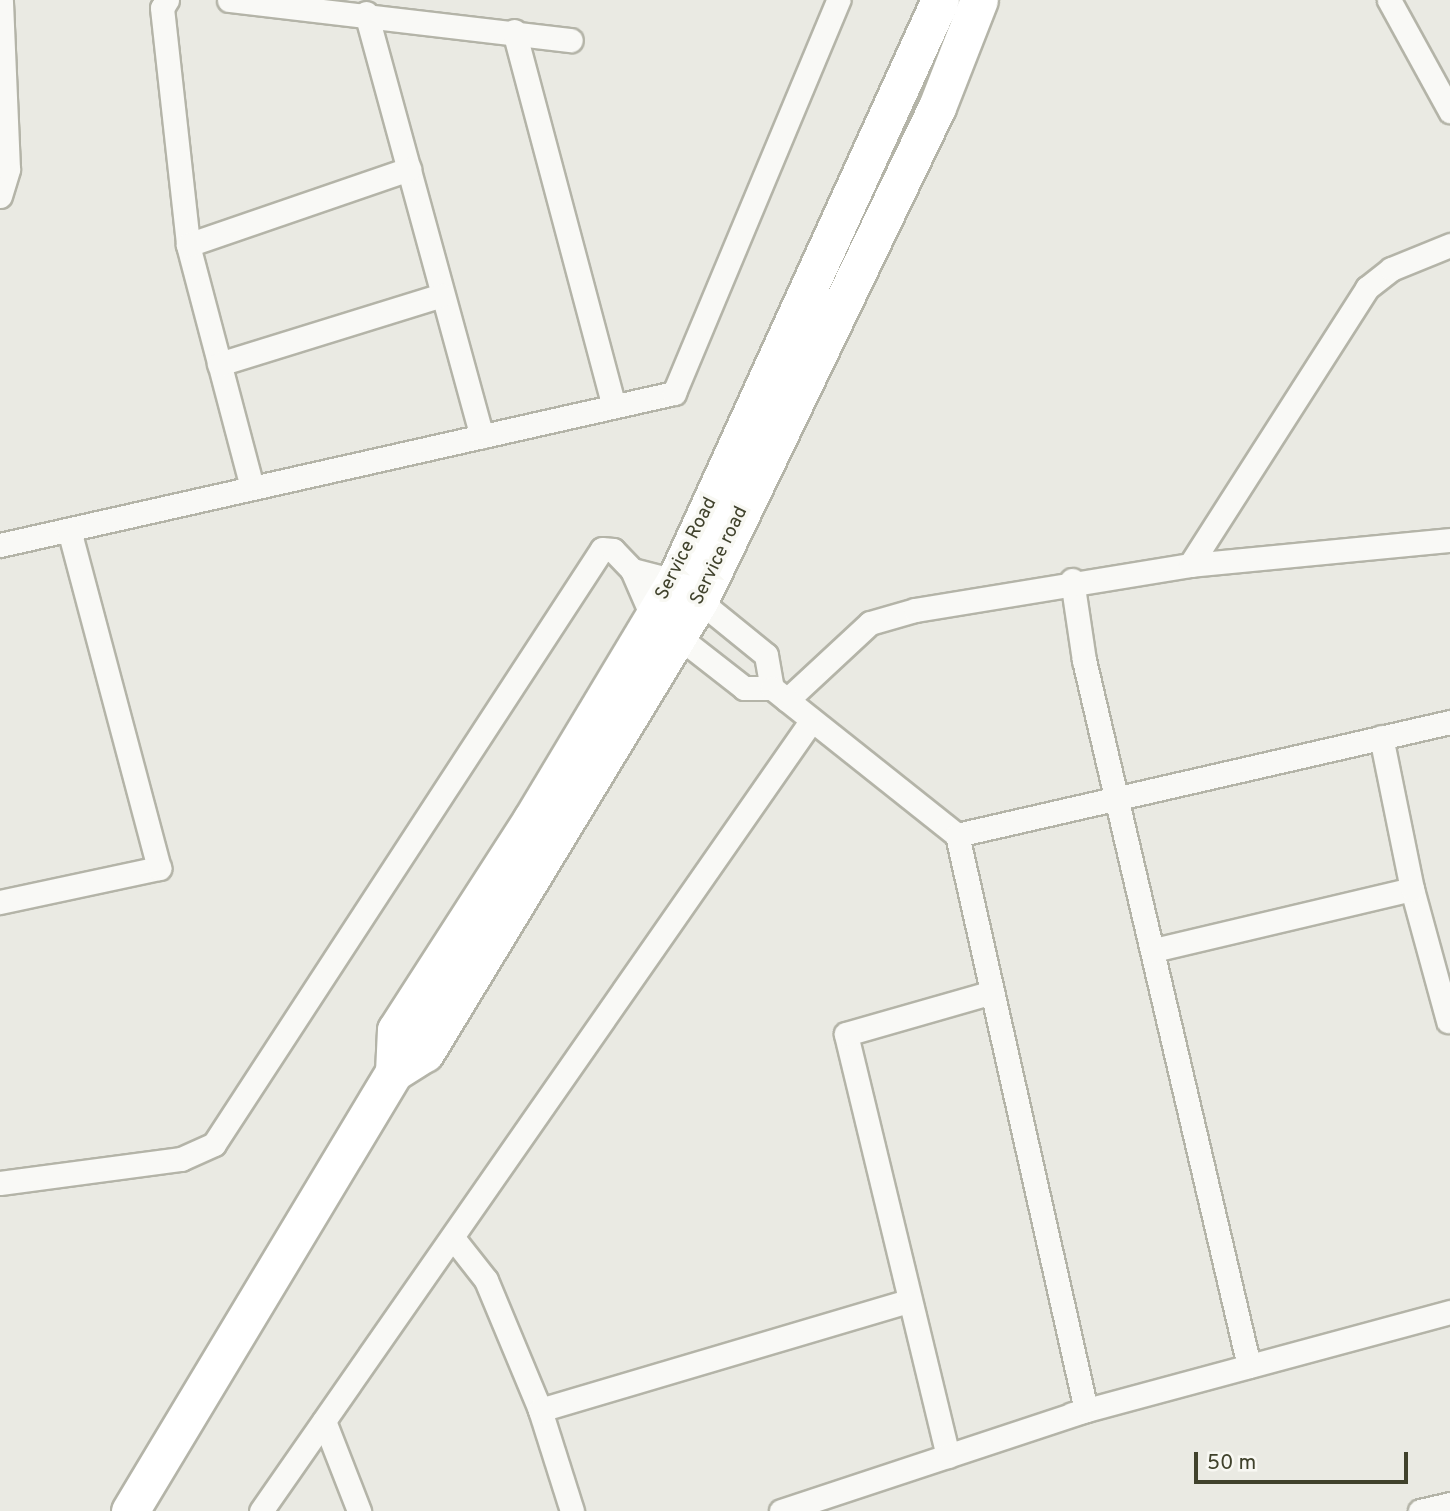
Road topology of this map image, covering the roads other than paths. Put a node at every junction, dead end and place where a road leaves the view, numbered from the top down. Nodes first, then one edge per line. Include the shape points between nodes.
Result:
1 (1, 0) edge
2 (167, 0) edge
3 (229, 0) edge
4 (838, 0) edge
5 (940, 0) edge
6 (979, 0) edge
7 (1389, 0) edge
8 (366, 13) junction
9 (514, 31) junction
10 (571, 40) dead end
11 (1450, 111) edge
12 (409, 169) junction
13 (0, 196) edge
14 (188, 245) junction
15 (1450, 245) edge
16 (442, 295) junction
17 (219, 364) junction
18 (614, 406) junction
19 (482, 436) junction
20 (251, 488) junction
21 (69, 530) junction
22 (1450, 540) edge
23 (0, 545) edge
24 (1190, 565) junction
25 (632, 570) junction
26 (1072, 580) junction
27 (687, 591) junction
28 (665, 626) junction
29 (779, 694) junction
30 (811, 721) junction
31 (1450, 722) edge
32 (1381, 737) junction
33 (1119, 798) junction
34 (957, 835) junction
35 (1412, 890) junction
36 (0, 902) edge
37 (1154, 950) junction
38 (992, 992) junction
39 (1448, 1021) edge
40 (0, 1183) edge
41 (453, 1238) junction
42 (907, 1301) junction
43 (1450, 1311) edge
44 (1249, 1366) junction
45 (540, 1410) junction
46 (1072, 1414) junction
47 (324, 1420) junction
48 (948, 1456) junction
49 (1450, 1504) edge
50 (130, 1511) edge
51 (261, 1511) edge
52 (359, 1511) edge
53 (572, 1511) edge
54 (781, 1511) edge
55 (1420, 1511) edge

1 - 13 street via 8,169
2 - 14 street via 162,8
3 - 8 street
4 - 18 street via 674,393
5 - 27 highway, Service Road
6 - 27 highway, Service road via 937,107
7 - 11 street
8 - 9 street
8 - 12 street
9 - 10 street
9 - 18 street
12 - 14 street
12 - 16 street
14 - 17 street
15 - 24 street via 1391,269 1367,288
16 - 17 street
16 - 19 street
17 - 20 street
18 - 19 street
19 - 20 street
20 - 21 street
21 - 23 street
21 - 36 street via 159,868
22 - 24 street
24 - 26 street
25 - 27 street
25 - 28 street
25 - 40 street via 613,550 594,554 214,1144 181,1159
26 - 29 street via 870,623
26 - 33 street
27 - 28 highway, Service road
27 - 29 street via 766,655
28 - 29 street via 744,688
28 - 50 highway, Service road via 425,1053 394,1072
29 - 30 street
30 - 34 street
30 - 41 street
31 - 32 street
32 - 33 street
32 - 35 street
33 - 34 street
33 - 37 street
34 - 38 street
35 - 37 street
35 - 39 street
37 - 44 street
38 - 42 street via 846,1034
38 - 46 street via 1086,1410
41 - 45 street via 486,1280
41 - 47 street
42 - 45 street
42 - 48 street
43 - 44 street
44 - 46 street
45 - 53 street
46 - 48 street
47 - 51 street
47 - 52 street
48 - 54 street
49 - 55 street

